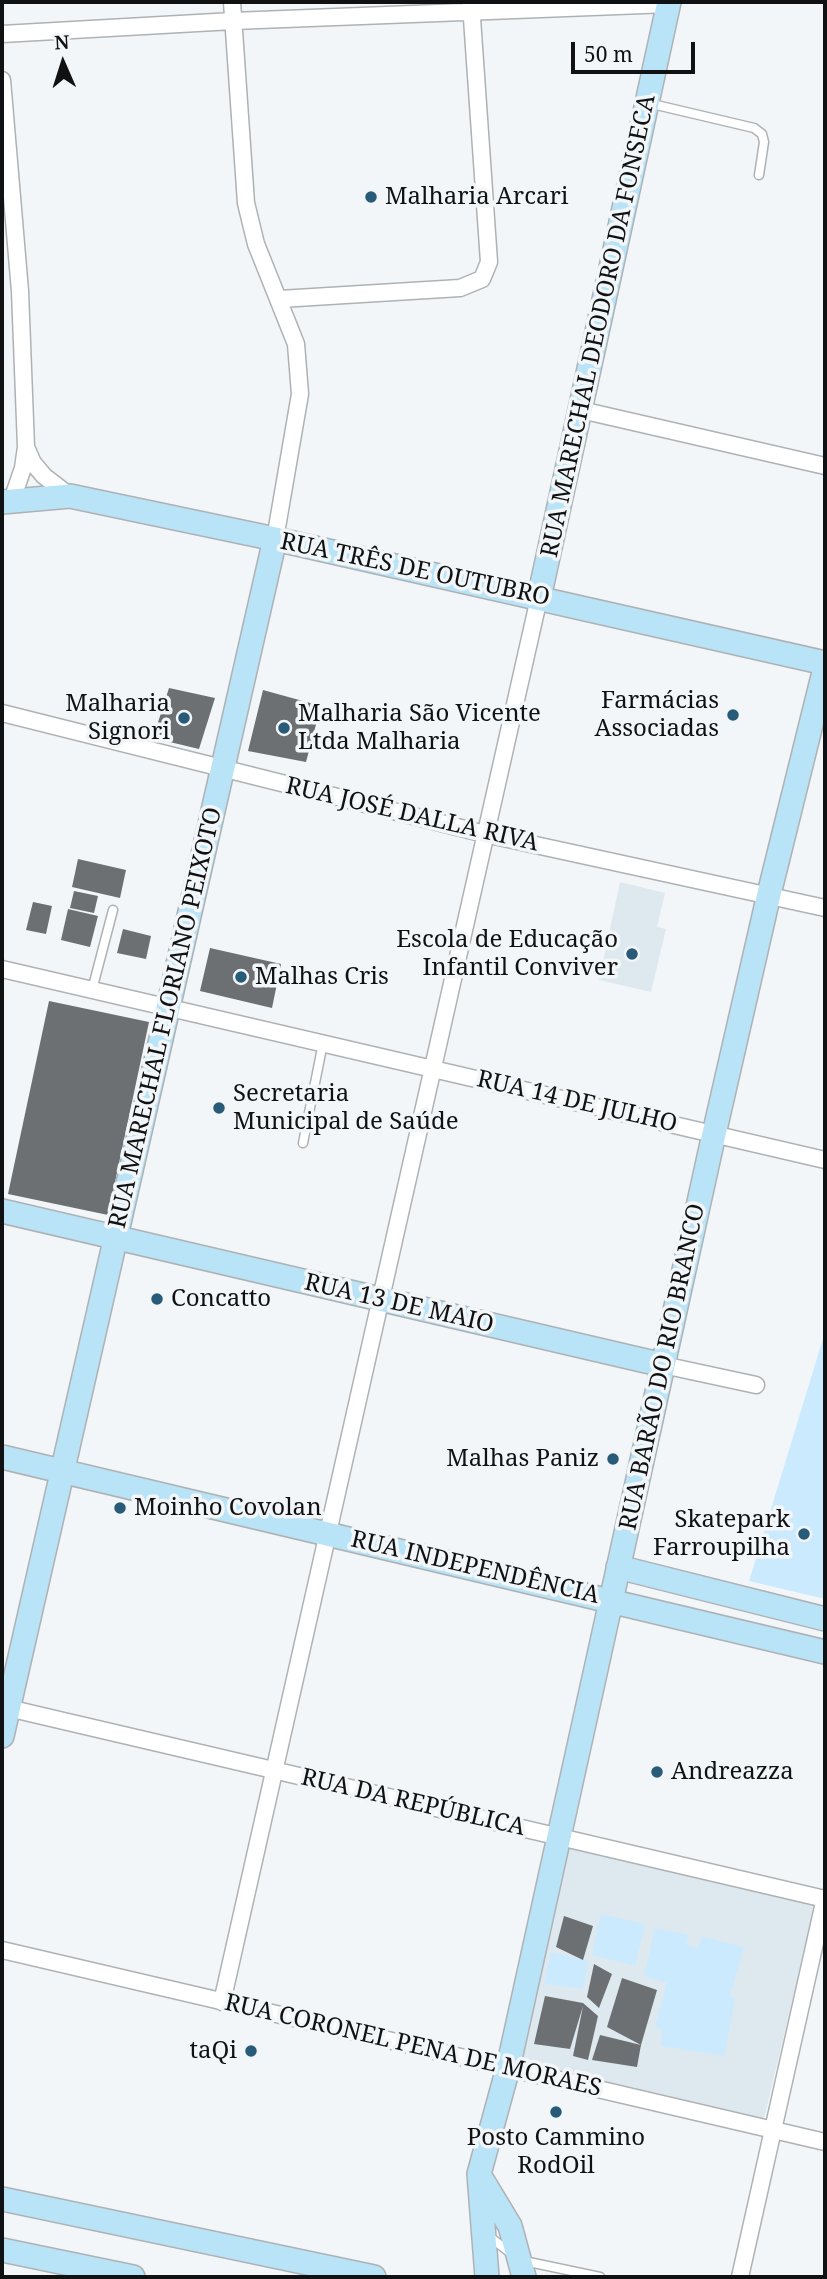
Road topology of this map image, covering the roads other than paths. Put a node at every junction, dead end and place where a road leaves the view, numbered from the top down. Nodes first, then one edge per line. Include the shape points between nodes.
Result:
1 (232, 2) edge
2 (669, 3) edge
3 (471, 7) edge
4 (233, 21) junction
5 (2, 34) edge
6 (2, 80) edge
7 (648, 103) junction
8 (759, 175) dead end
9 (20, 291) junction
10 (2, 293) edge
11 (280, 299) junction
12 (581, 410) junction
13 (26, 447) junction
14 (825, 466) edge
15 (70, 496) junction
16 (7, 501) edge
17 (275, 539) junction
18 (539, 598) junction
19 (825, 665) edge
20 (2, 713) edge
21 (222, 770) junction
22 (485, 834) junction
23 (769, 894) junction
24 (825, 908) edge
25 (113, 910) dead end
26 (2, 968) edge
27 (92, 990) junction
28 (168, 1007) junction
29 (323, 1043) junction
30 (432, 1069) junction
31 (715, 1134) junction
32 (303, 1143) dead end
33 (825, 1160) edge
34 (2, 1211) edge
35 (116, 1238) junction
36 (380, 1299) junction
37 (663, 1365) junction
38 (756, 1385) dead end
39 (2, 1457) edge
40 (62, 1471) junction
41 (327, 1534) junction
42 (618, 1567) junction
43 (611, 1600) junction
44 (825, 1619) edge
45 (825, 1652) edge
46 (5, 1708) edge
47 (2, 1736) edge
48 (274, 1771) junction
49 (559, 1837) junction
50 (825, 1899) edge
51 (2, 1950) edge
52 (222, 2002) junction
53 (508, 2068) junction
54 (771, 2129) junction
55 (825, 2142) edge
56 (479, 2174) junction
57 (2, 2199) edge
58 (482, 2230) junction
59 (2, 2250) edge
60 (523, 2269) edge
61 (482, 2273) edge
62 (133, 2277) edge
63 (374, 2277) edge
64 (600, 2277) edge
65 (740, 2277) edge

1 - 4 street, RUA MARECHAL FLORIANO PEIXOTO
2 - 3 street
2 - 7 main road, RUA MARECHAL DEODORO DA FONSECA
3 - 4 street
3 - 11 street via 489,262 482,279 460,288
4 - 5 street
4 - 11 street, RUA MARECHAL FLORIANO PEIXOTO via 246,203
6 - 9 street
7 - 8 lane via 754,128 764,142
7 - 12 main road, RUA MARECHAL DEODORO DA FONSECA
9 - 10 street
9 - 13 street
11 - 17 street, RUA MARECHAL FLORIANO PEIXOTO via 296,344 300,394
12 - 14 street
12 - 18 main road, RUA MARECHAL DEODORO DA FONSECA
13 - 15 street via 44,476
13 - 16 street via 23,468
15 - 16 main road, RUA TRÊS DE OUTUBRO
15 - 17 main road, RUA TRÊS DE OUTUBRO
17 - 18 main road, RUA TRÊS DE OUTUBRO
17 - 21 main road, RUA MARECHAL FLORIANO PEIXOTO
18 - 19 main road, RUA TRÊS DE OUTUBRO
18 - 22 street, RUA MARECHAL DEODORO DA FONSECA
19 - 23 main road, RUA BARÃO DO RIO BRANCO
20 - 21 street, RUA JOSÉ DALLA RIVA
21 - 22 street, RUA JOSÉ DALLA RIVA
21 - 28 main road, RUA MARECHAL FLORIANO PEIXOTO
22 - 23 street, RUA JOSÉ DALLA RIVA
22 - 30 street, RUA MARECHAL DEODORO DA FONSECA
23 - 24 street, RUA JOSÉ DALLA RIVA
23 - 31 main road, RUA BARÃO DO RIO BRANCO
25 - 27 lane
26 - 27 street, RUA 14 DE JULHO
27 - 28 street, RUA 14 DE JULHO
28 - 29 street, RUA 14 DE JULHO
28 - 35 main road, RUA MARECHAL FLORIANO PEIXOTO
29 - 30 street, RUA 14 DE JULHO
29 - 32 lane
30 - 31 street, RUA 14 DE JULHO
30 - 36 street, RUA MARECHAL DEODORO DA FONSECA
31 - 33 street, RUA 14 DE JULHO
31 - 37 main road, RUA BARÃO DO RIO BRANCO
34 - 35 main road, RUA 13 DE MAIO
35 - 36 main road, RUA 13 DE MAIO
35 - 40 main road, RUA MARECHAL FLORIANO PEIXOTO
36 - 37 main road, RUA 13 DE MAIO
36 - 41 street, RUA MARECHAL DEODORO DA FONSECA
37 - 38 street, RUA 13 DE MAIO
37 - 42 main road, RUA BARÃO DO RIO BRANCO
39 - 40 main road, RUA INDEPENDÊNCIA
40 - 41 main road, RUA INDEPENDÊNCIA
40 - 46 main road, RUA MARECHAL FLORIANO PEIXOTO
41 - 43 main road, RUA INDEPENDÊNCIA
41 - 48 street, RUA MARECHAL DEODORO DA FONSECA
42 - 43 main road, RUA BARÃO DO RIO BRANCO
42 - 44 main road, RUA INDEPENDÊNCIA
43 - 45 main road, RUA INDEPENDÊNCIA
43 - 49 main road, RUA BARÃO DO RIO BRANCO
46 - 47 main road, RUA MARECHAL FLORIANO PEIXOTO
46 - 48 street, RUA DA REPÚBLICA
48 - 49 street, RUA DA REPÚBLICA
48 - 52 street, RUA MARECHAL DEODORO DA FONSECA
49 - 50 street, RUA DA REPÚBLICA
49 - 53 main road, RUA BARÃO DO RIO BRANCO
50 - 54 street
51 - 52 street, RUA CORONEL PENA DE MORAES
52 - 53 street, RUA CORONEL PENA DE MORAES
53 - 54 street, RUA CORONEL PENA DE MORAES
53 - 56 main road, RUA BARÃO DO RIO BRANCO
54 - 55 street, RUA CORONEL PENA DE MORAES
54 - 65 street
56 - 58 main road, RUA BARÃO DO RIO BRANCO
56 - 60 main road via 510,2226
57 - 63 main road
58 - 60 lane
58 - 61 main road, RUA BARÃO DO RIO BRANCO
59 - 62 main road
60 - 64 lane

